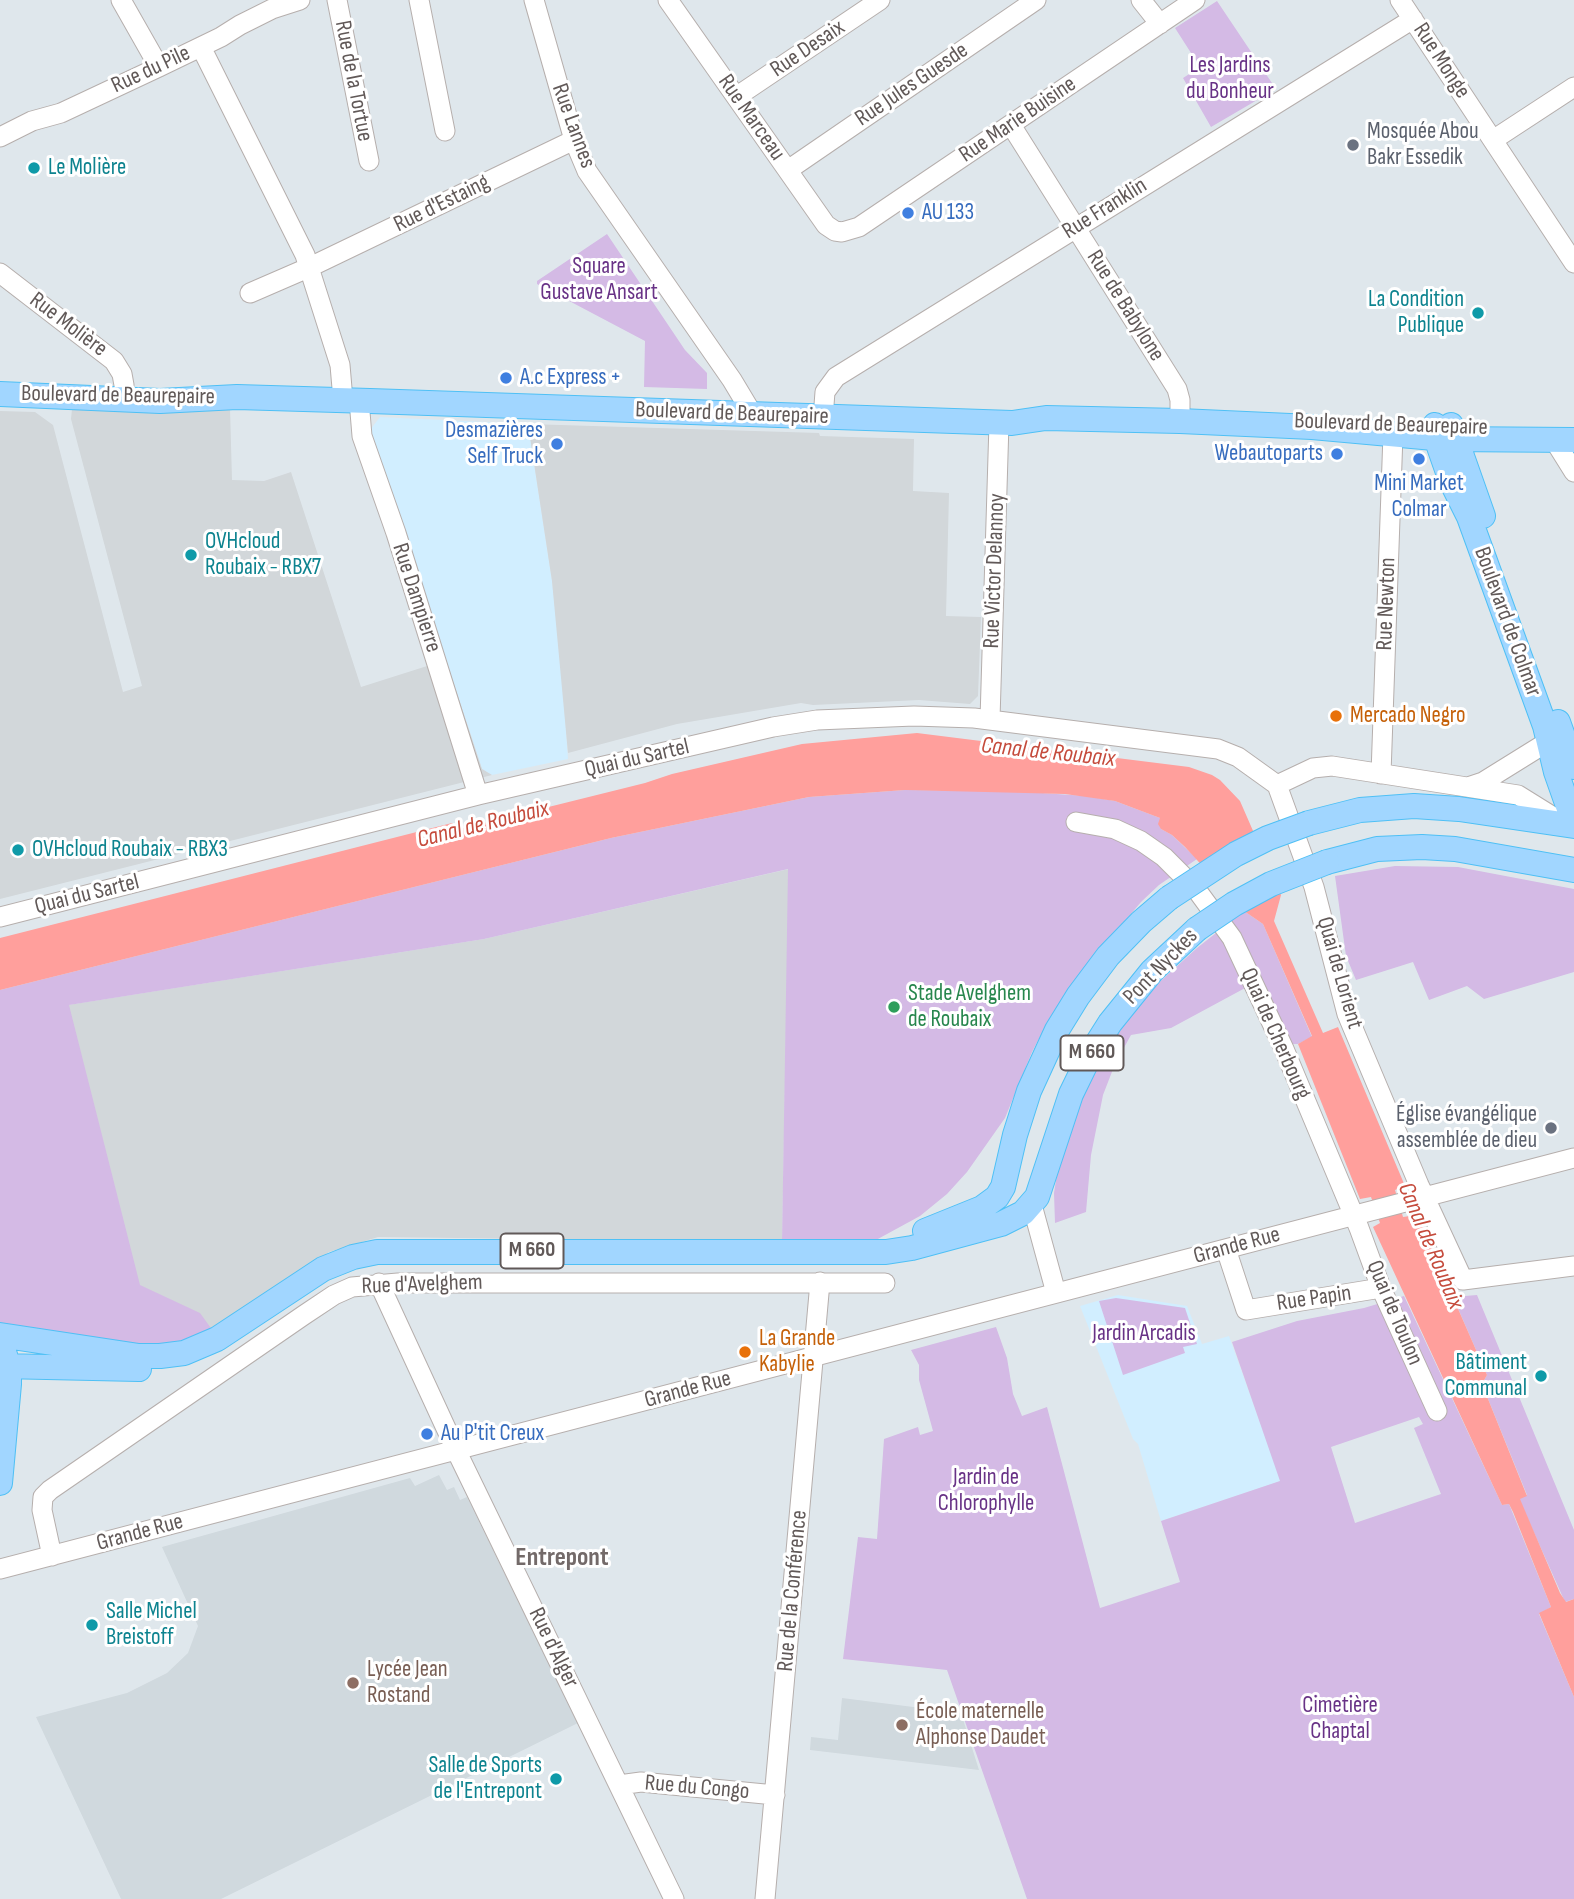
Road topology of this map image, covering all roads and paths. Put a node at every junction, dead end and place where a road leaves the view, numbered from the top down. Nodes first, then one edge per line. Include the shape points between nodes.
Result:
1 (121, 0) edge
2 (300, 0) edge
3 (337, 0) edge
4 (419, 0) edge
5 (534, 0) edge
6 (668, 0) edge
7 (880, 0) edge
8 (1035, 0) edge
9 (1141, 0) edge
10 (1195, 0) edge
11 (276, 3) edge
12 (1408, 6) edge
13 (1160, 24) junction
14 (201, 47) junction
15 (159, 67) junction
16 (1574, 87) edge
17 (736, 97) junction
18 (1011, 125) junction
19 (445, 131) dead end
20 (0, 137) edge
21 (1493, 139) junction
22 (574, 140) junction
23 (369, 161) dead end
24 (788, 170) junction
25 (1076, 228) junction
26 (838, 232) joint
27 (1574, 263) edge
28 (310, 267) junction
29 (0, 274) edge
30 (250, 293) dead end
31 (0, 384) edge
32 (124, 392) junction
33 (0, 394) edge
34 (351, 400) junction
35 (753, 415) junction
36 (823, 418) junction
37 (1180, 421) junction
38 (999, 423) junction
39 (1227, 423) junction
40 (1444, 432) junction
41 (1393, 434) junction
42 (1564, 440) edge
43 (1574, 472) edge
44 (990, 719) junction
45 (1562, 734) edge
46 (1574, 767) edge
47 (1381, 774) junction
48 (1277, 785) junction
49 (1468, 787) junction
50 (478, 796) junction
51 (1076, 822) dead end
52 (1571, 824) edge
53 (1433, 847) junction
54 (1574, 854) edge
55 (1574, 870) edge
56 (0, 917) edge
57 (1574, 1157) edge
58 (1426, 1196) junction
59 (1032, 1205) junction
60 (1353, 1215) junction
61 (1226, 1249) junction
62 (855, 1251) junction
63 (1574, 1266) edge
64 (820, 1282) junction
65 (379, 1283) junction
66 (885, 1283) dead end
67 (1381, 1288) junction
68 (1056, 1293) junction
69 (231, 1330) junction
70 (2, 1353) edge
71 (814, 1357) junction
72 (1437, 1411) dead end
73 (456, 1450) junction
74 (0, 1483) edge
75 (52, 1556) junction
76 (5, 1568) edge
77 (620, 1785) junction
78 (775, 1794) junction
79 (674, 1899) edge
80 (765, 1899) edge

1 - 15 street
2 - 11 street, Rue du Pile
3 - 23 street, Rue de la Tortue
4 - 19 street
5 - 22 street, Rue Lannes
6 - 17 street, Rue Marceau
7 - 17 street, Rue Desaix
8 - 24 street, Rue Jules Guesde
9 - 13 street
10 - 13 street, Rue Marie Buisine
11 - 14 street, Rue du Pile
12 - 21 street, Rue Monge
12 - 25 street, Rue Franklin
13 - 18 street, Rue Marie Buisine
14 - 15 street, Rue du Pile
14 - 28 street, Rue Dampierre
15 - 20 street, Rue du Pile
16 - 21 street
17 - 24 street, Rue Marceau
18 - 25 street, Rue de Babylone
18 - 26 street, Rue Marie Buisine via 859,227
21 - 27 street, Rue Monge
22 - 28 street, Rue d'Estaing
22 - 35 street, Rue Lannes via 593,181
24 - 26 street, Rue Marceau via 826,225
25 - 36 street, Rue Franklin via 836,377 825,392
25 - 37 street, Rue de Babylone via 1177,388
28 - 30 street, Rue d'Estaing
28 - 34 street, Rue Dampierre
29 - 32 street, Rue Molière via 114,361 122,374
31 - 32 main road, Boulevard de Beaurepaire
32 - 33 main road, Boulevard de Beaurepaire
32 - 34 main road, Boulevard de Beaurepaire via 174,387 237,397
34 - 35 main road, Boulevard de Beaurepaire
34 - 50 street, Rue Dampierre
35 - 36 main road, Boulevard de Beaurepaire
36 - 38 main road, Boulevard de Beaurepaire
37 - 38 main road, Boulevard de Beaurepaire via 1046,418
37 - 39 main road, Boulevard de Beaurepaire
38 - 44 street, Rue Victor Delannoy
39 - 40 main road, Boulevard de Beaurepaire via 1309,421
39 - 41 main road, Boulevard de Beaurepaire
40 - 41 main road, Boulevard de Beaurepaire
40 - 42 main road, Boulevard de Beaurepaire via 1504,429
40 - 45 main road, Boulevard de Colmar via 1453,486
41 - 47 street, Rue Newton
42 - 43 street
44 - 48 street, Quai du Sartel via 1218,749 1238,757
44 - 50 street, Quai du Sartel via 914,716 802,722
45 - 46 main road, Boulevard de Colmar
45 - 49 street
45 - 52 main road, Boulevard de Colmar via 1556,772
47 - 48 street via 1325,765
47 - 49 street
48 - 58 street, Quai de Lorient via 1314,887 1347,1014
49 - 52 street via 1522,796
50 - 56 street, Quai du Sartel
51 - 60 street, Quai de Cherbourg via 1099,824 1154,849 1211,907 1232,938 1284,1049
52 - 62 main road, Pont Nyckes / M 660, bridge via 1414,806 1360,810 1309,823 1236,854 1140,922 1108,956 1063,1019 1029,1091 1000,1192 987,1206 893,1244
53 - 54 main road via 1467,844 1547,856
53 - 55 main road, M 660
53 - 59 main road, Pont Nyckes / M 660, bridge via 1377,849 1271,884 1234,904 1171,951 1140,984 1091,1053 1066,1107
57 - 58 street
58 - 60 street, Grande Rue
58 - 63 street, Quai de Lorient via 1463,1280
59 - 62 main road, M 660 via 1015,1218 984,1229 903,1249
59 - 68 street
60 - 61 street, Grande Rue
60 - 67 street, Quai de Toulon
61 - 67 street, Rue Papin via 1246,1310
61 - 68 street, Grande Rue
62 - 69 main road, M 660 via 377,1252 323,1269
64 - 65 street, Rue d'Avelghem
64 - 66 street, Rue d'Avelghem
64 - 71 street, Rue de la Conférence
65 - 73 street, Rue d'Alger
65 - 75 street, Rue d'Avelghem via 334,1295 50,1490 43,1497 42,1510
67 - 72 street, Quai de Toulon
68 - 71 street, Grande Rue
69 - 70 main road, M 660 via 195,1350 169,1356
69 - 70 main road, M 660 via 196,1356 166,1367
70 - 74 main road
71 - 73 street, Grande Rue
71 - 78 street, Rue de la Conférence
73 - 75 street, Grande Rue
73 - 77 street, Rue d'Alger
75 - 76 street, Grande Rue
77 - 78 street, Rue du Congo via 641,1782
77 - 79 street, Rue d'Alger
78 - 80 street, Rue de la Conférence

